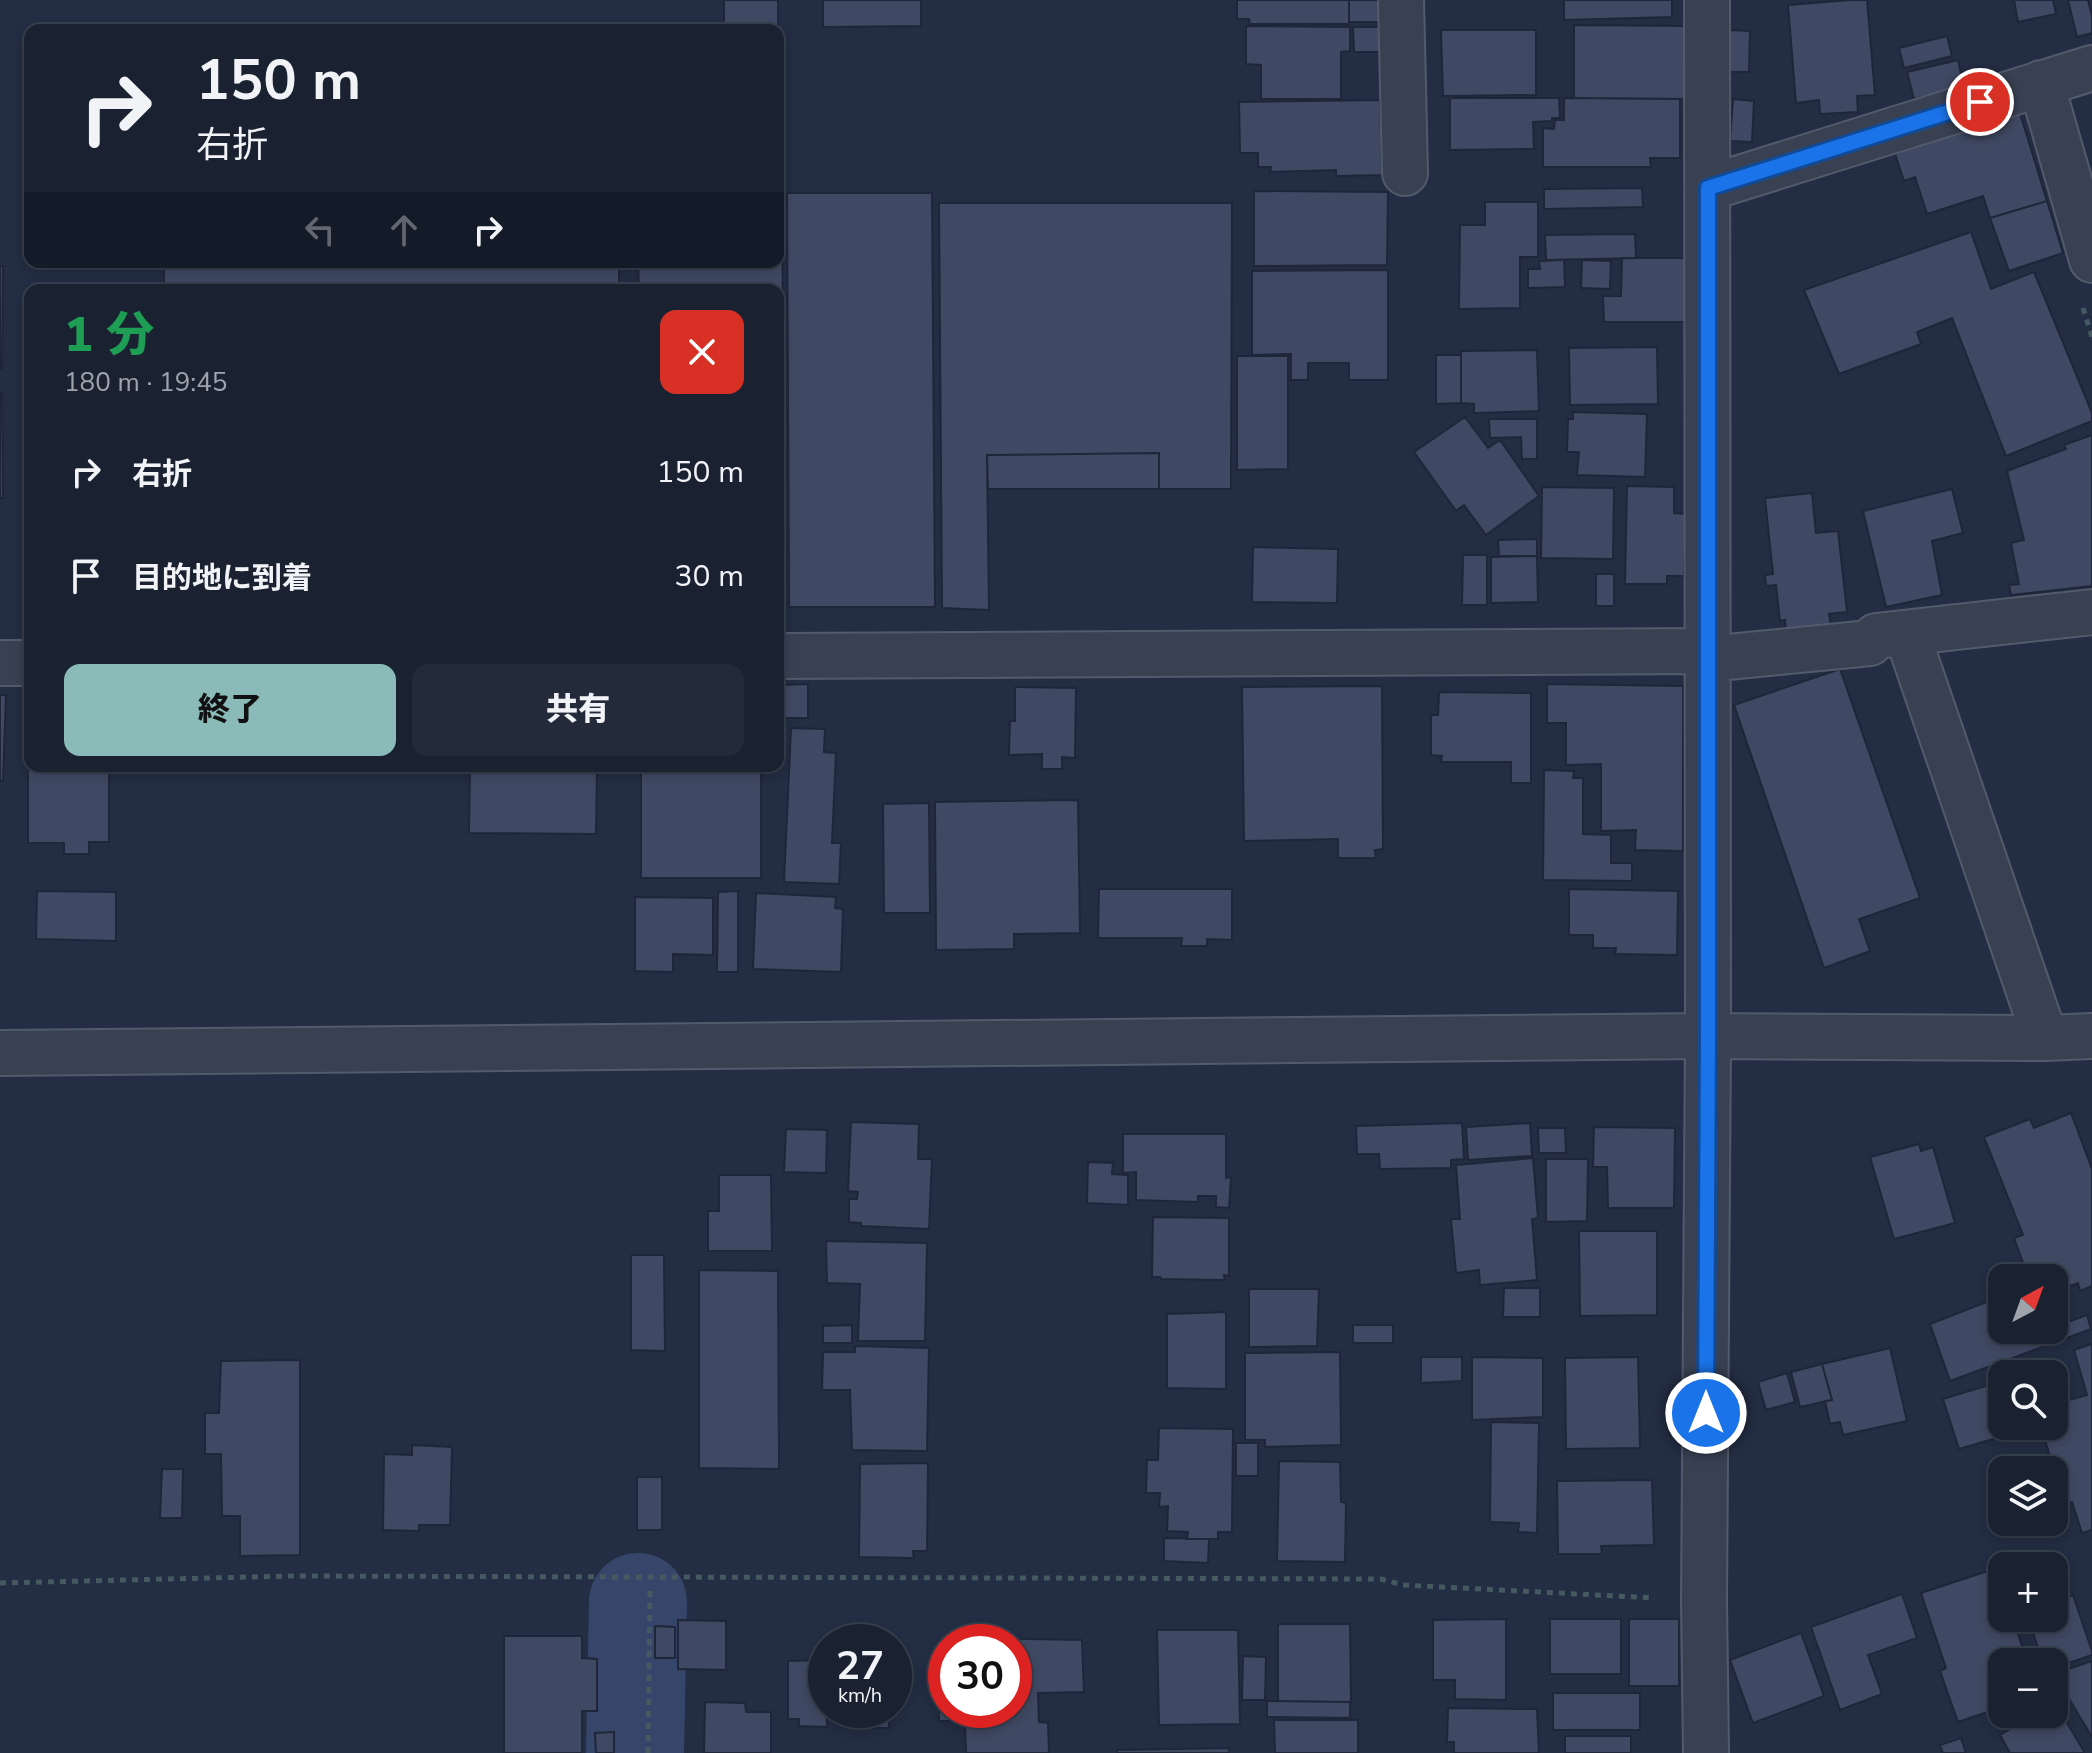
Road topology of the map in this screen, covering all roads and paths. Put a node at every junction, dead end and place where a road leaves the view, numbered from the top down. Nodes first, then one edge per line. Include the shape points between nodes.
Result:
1 (1401, 0) edge
2 (1707, 0) edge
3 (2092, 68) edge
4 (2041, 83) junction
5 (1405, 173) dead end
6 (1708, 188) junction
7 (2092, 260) edge
8 (2092, 612) edge
9 (1907, 634) junction
10 (1708, 655) junction
11 (784, 656) edge
12 (0, 663) edge
13 (24, 663) edge
14 (1708, 1036) junction
15 (2092, 1036) edge
16 (2045, 1038) junction
17 (0, 1053) edge
18 (0, 1583) edge
19 (650, 1589) dead end
20 (1704, 1601) junction
21 (648, 1753) edge
22 (1706, 1753) edge

1 - 5 street
2 - 6 street
3 - 4 street
4 - 6 street
4 - 7 street
6 - 10 street
8 - 9 street
9 - 10 street via 1876,636 1870,643
9 - 16 street
10 - 11 street
10 - 14 street
12 - 13 street
14 - 16 street
14 - 17 street
14 - 20 street
15 - 16 street
18 - 20 path via 292,1576 1381,1579 1403,1585
19 - 21 path
20 - 22 street

